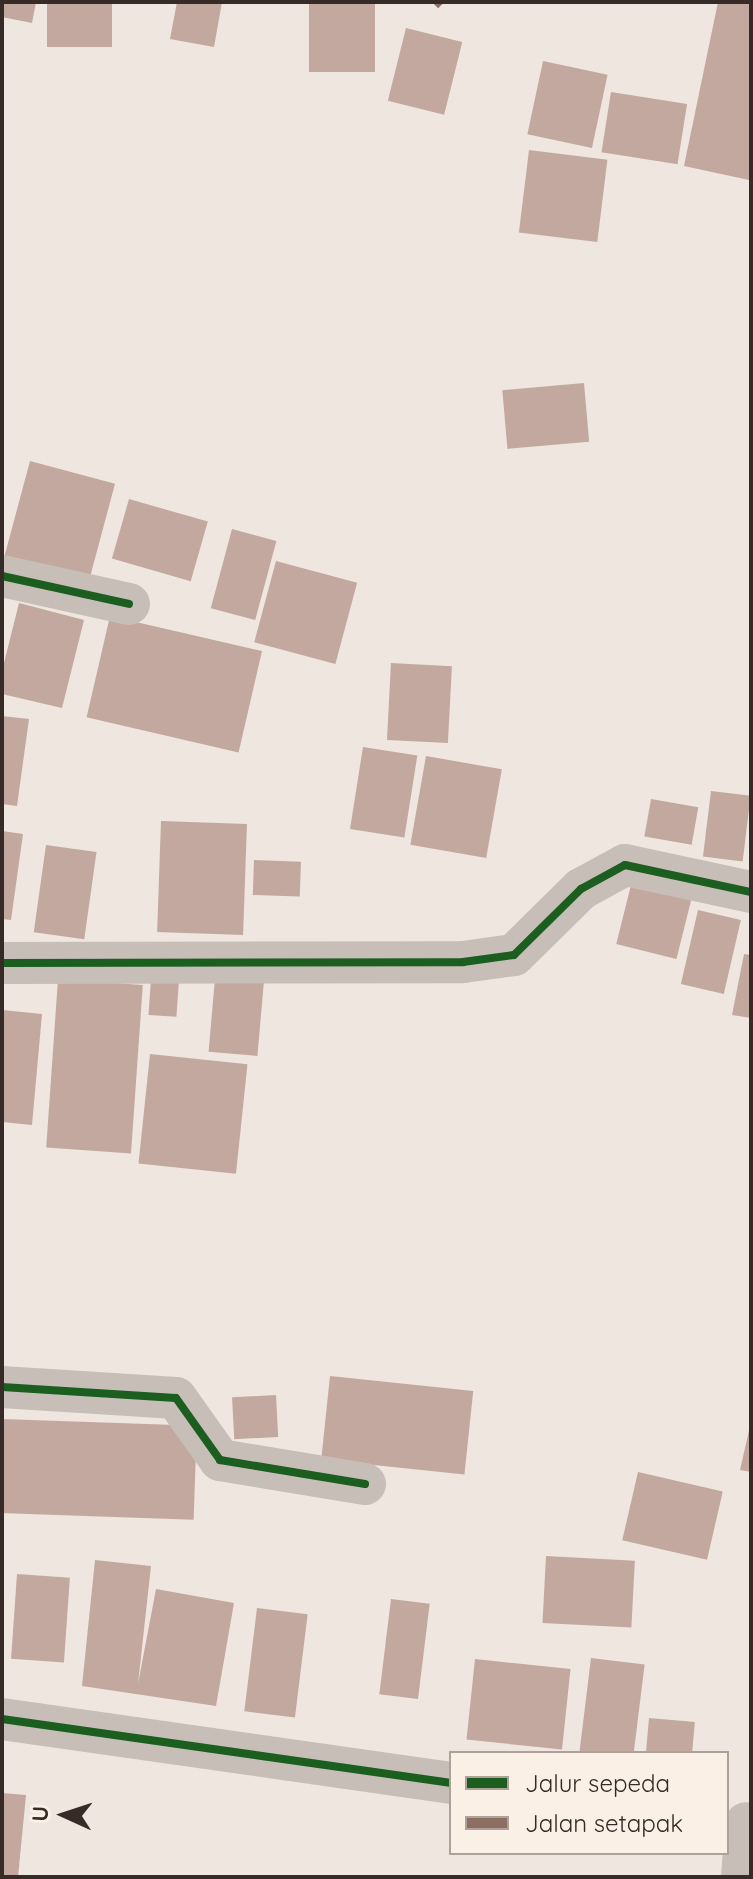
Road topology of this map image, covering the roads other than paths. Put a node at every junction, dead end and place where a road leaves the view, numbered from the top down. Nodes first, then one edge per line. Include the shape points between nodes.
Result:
1 (2, 576) edge
2 (129, 604) dead end
3 (751, 892) edge
4 (2, 963) edge
5 (2, 1387) edge
6 (365, 1484) dead end
7 (2, 1719) edge
8 (449, 1783) edge
9 (741, 1822) edge
10 (742, 1877) edge

1 - 2 street
3 - 4 street via 625,865 610,868 514,955 463,962
5 - 6 street via 176,1398 220,1460
7 - 8 street
9 - 10 street

